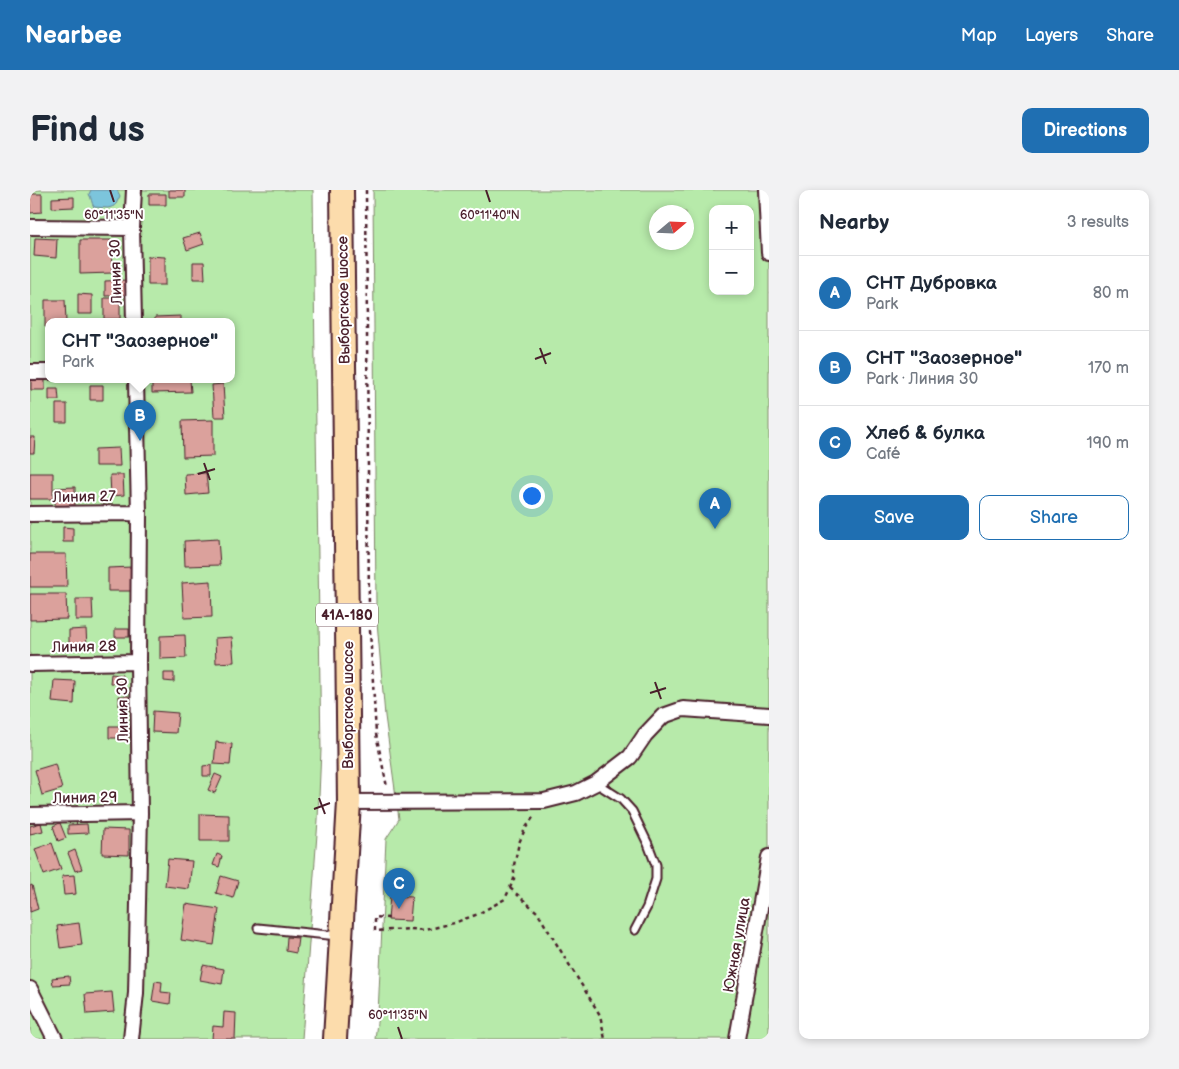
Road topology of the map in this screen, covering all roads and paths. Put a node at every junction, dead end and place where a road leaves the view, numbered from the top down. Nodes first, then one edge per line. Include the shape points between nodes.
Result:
1 (134, 190) edge
2 (342, 190) edge
3 (366, 190) edge
4 (766, 190) edge
5 (30, 227) edge
6 (132, 228) junction
7 (769, 254) edge
8 (134, 318) edge
9 (30, 372) edge
10 (45, 372) edge
11 (136, 383) edge
12 (139, 513) junction
13 (30, 514) edge
14 (138, 662) junction
15 (30, 664) edge
16 (769, 714) edge
17 (596, 783) junction
18 (544, 801) junction
19 (349, 802) junction
20 (390, 803) junction
21 (140, 814) junction
22 (30, 815) edge
23 (769, 857) edge
24 (510, 888) junction
25 (388, 918) dead end
26 (258, 928) dead end
27 (635, 930) dead end
28 (340, 937) junction
29 (30, 989) edge
30 (55, 1039) edge
31 (132, 1039) edge
32 (335, 1039) edge
33 (605, 1039) edge
34 (737, 1039) edge

1 - 6 street, Линия 30
2 - 19 main road, Выборгское шоссе / 41А-180
3 - 20 path via 369,613 376,734
4 - 7 street
5 - 6 street
6 - 8 street, Линия 30
9 - 10 street
11 - 12 street, Линия 30
12 - 13 street, Линия 27
12 - 14 street, Линия 30
14 - 15 street, Линия 28
14 - 21 street, Линия 30
16 - 17 street via 683,709 663,716 630,757
17 - 18 street via 576,794
17 - 27 lane via 621,799 632,811 656,865 656,879 647,907
18 - 20 street
18 - 24 path via 519,843
19 - 20 street
19 - 28 main road, Выборгское шоссе / 41А-180
21 - 22 street, Линия 29
21 - 31 street, Линия 30
23 - 34 street, Южная улица
24 - 25 path via 505,899 454,923 425,930 375,931 375,917
24 - 33 path via 537,912 600,1015
26 - 28 lane
28 - 32 main road, Выборгское шоссе / 41А-180
29 - 30 street

